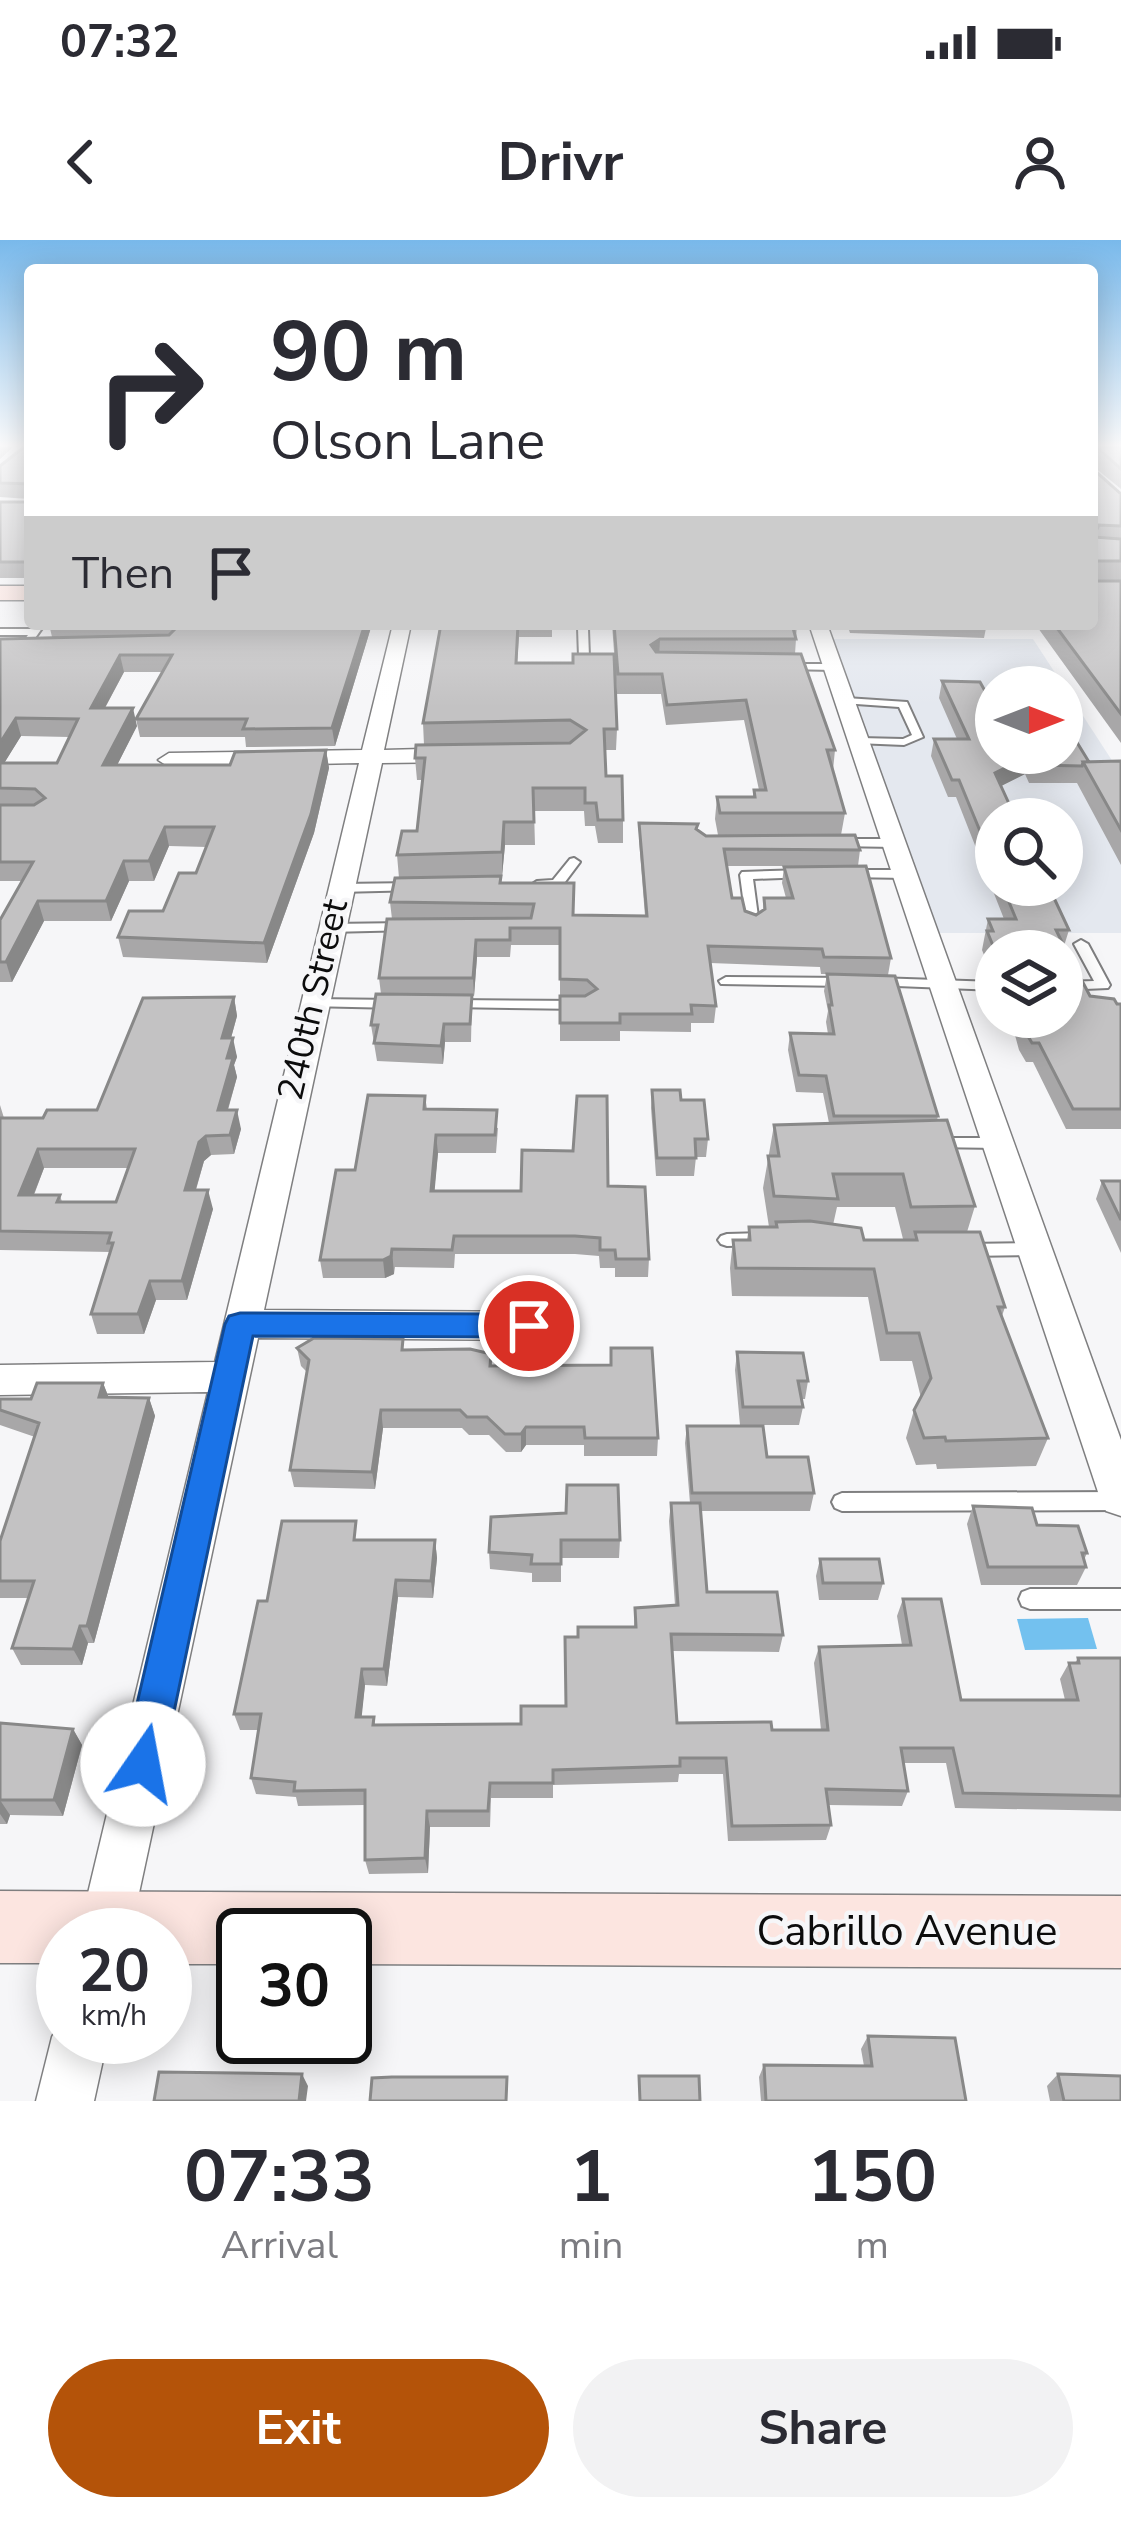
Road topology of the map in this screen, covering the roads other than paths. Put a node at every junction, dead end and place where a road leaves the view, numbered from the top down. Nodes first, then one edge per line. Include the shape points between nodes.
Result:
1 (36, 630) edge
2 (400, 630) edge
3 (583, 630) edge
4 (820, 630) edge
5 (0, 644) edge
6 (26, 644) junction
7 (47, 644) edge
8 (584, 657) edge
9 (768, 667) edge
10 (834, 667) junction
11 (846, 701) junction
12 (860, 741) junction
13 (480, 755) edge
14 (368, 757) junction
15 (169, 760) edge
16 (824, 843) edge
17 (896, 843) junction
18 (574, 862) dead end
19 (815, 874) edge
20 (838, 874) edge
21 (908, 874) junction
22 (518, 886) edge
23 (424, 887) edge
24 (338, 888) junction
25 (752, 924) edge
26 (428, 927) edge
27 (329, 928) junction
28 (1083, 948) edge
29 (727, 981) dead end
30 (945, 982) junction
31 (975, 984) edge
32 (1083, 985) edge
33 (313, 1004) junction
34 (404, 1004) edge
35 (426, 1004) edge
36 (585, 1005) edge
37 (909, 1143) edge
38 (1000, 1143) junction
39 (785, 1239) edge
40 (727, 1240) dead end
41 (1036, 1249) junction
42 (946, 1250) edge
43 (240, 1324) junction
44 (529, 1326) dead end
45 (228, 1377) junction
46 (0, 1380) edge
47 (1121, 1500) edge
48 (842, 1502) dead end
49 (1030, 1599) dead end
50 (1121, 1599) edge
51 (110, 1908) edge
52 (0, 1927) edge
53 (36, 1928) edge
54 (192, 1931) edge
55 (1121, 1932) edge
56 (74, 2064) edge
57 (65, 2101) edge

1 - 6 lane
2 - 14 street, 240th Street
3 - 8 lane
4 - 10 street
5 - 6 lane
6 - 7 lane
9 - 10 lane
10 - 11 street
11 - 12 street
11 - 12 lane via 903,704 918,737
12 - 17 street
13 - 14 street
14 - 15 street
14 - 24 street, 240th Street
16 - 17 lane
17 - 21 street
18 - 22 lane via 556,883
19 - 25 lane via 746,874
20 - 21 lane
21 - 30 street
23 - 24 lane
24 - 27 street, 240th Street
26 - 27 lane
27 - 33 street, 240th Street
28 - 32 lane via 1102,985
29 - 30 lane
30 - 31 lane
30 - 38 street
33 - 34 lane
33 - 43 street, 240th Street
35 - 36 lane
37 - 38 lane
38 - 41 street
39 - 40 lane
41 - 42 lane
41 - 47 street
43 - 44 street
43 - 45 street, 240th Street
45 - 46 street
45 - 51 street, 240th Street
47 - 48 lane
49 - 50 lane
52 - 53 street, Cabrillo Avenue
54 - 55 street, Cabrillo Avenue
56 - 57 street

